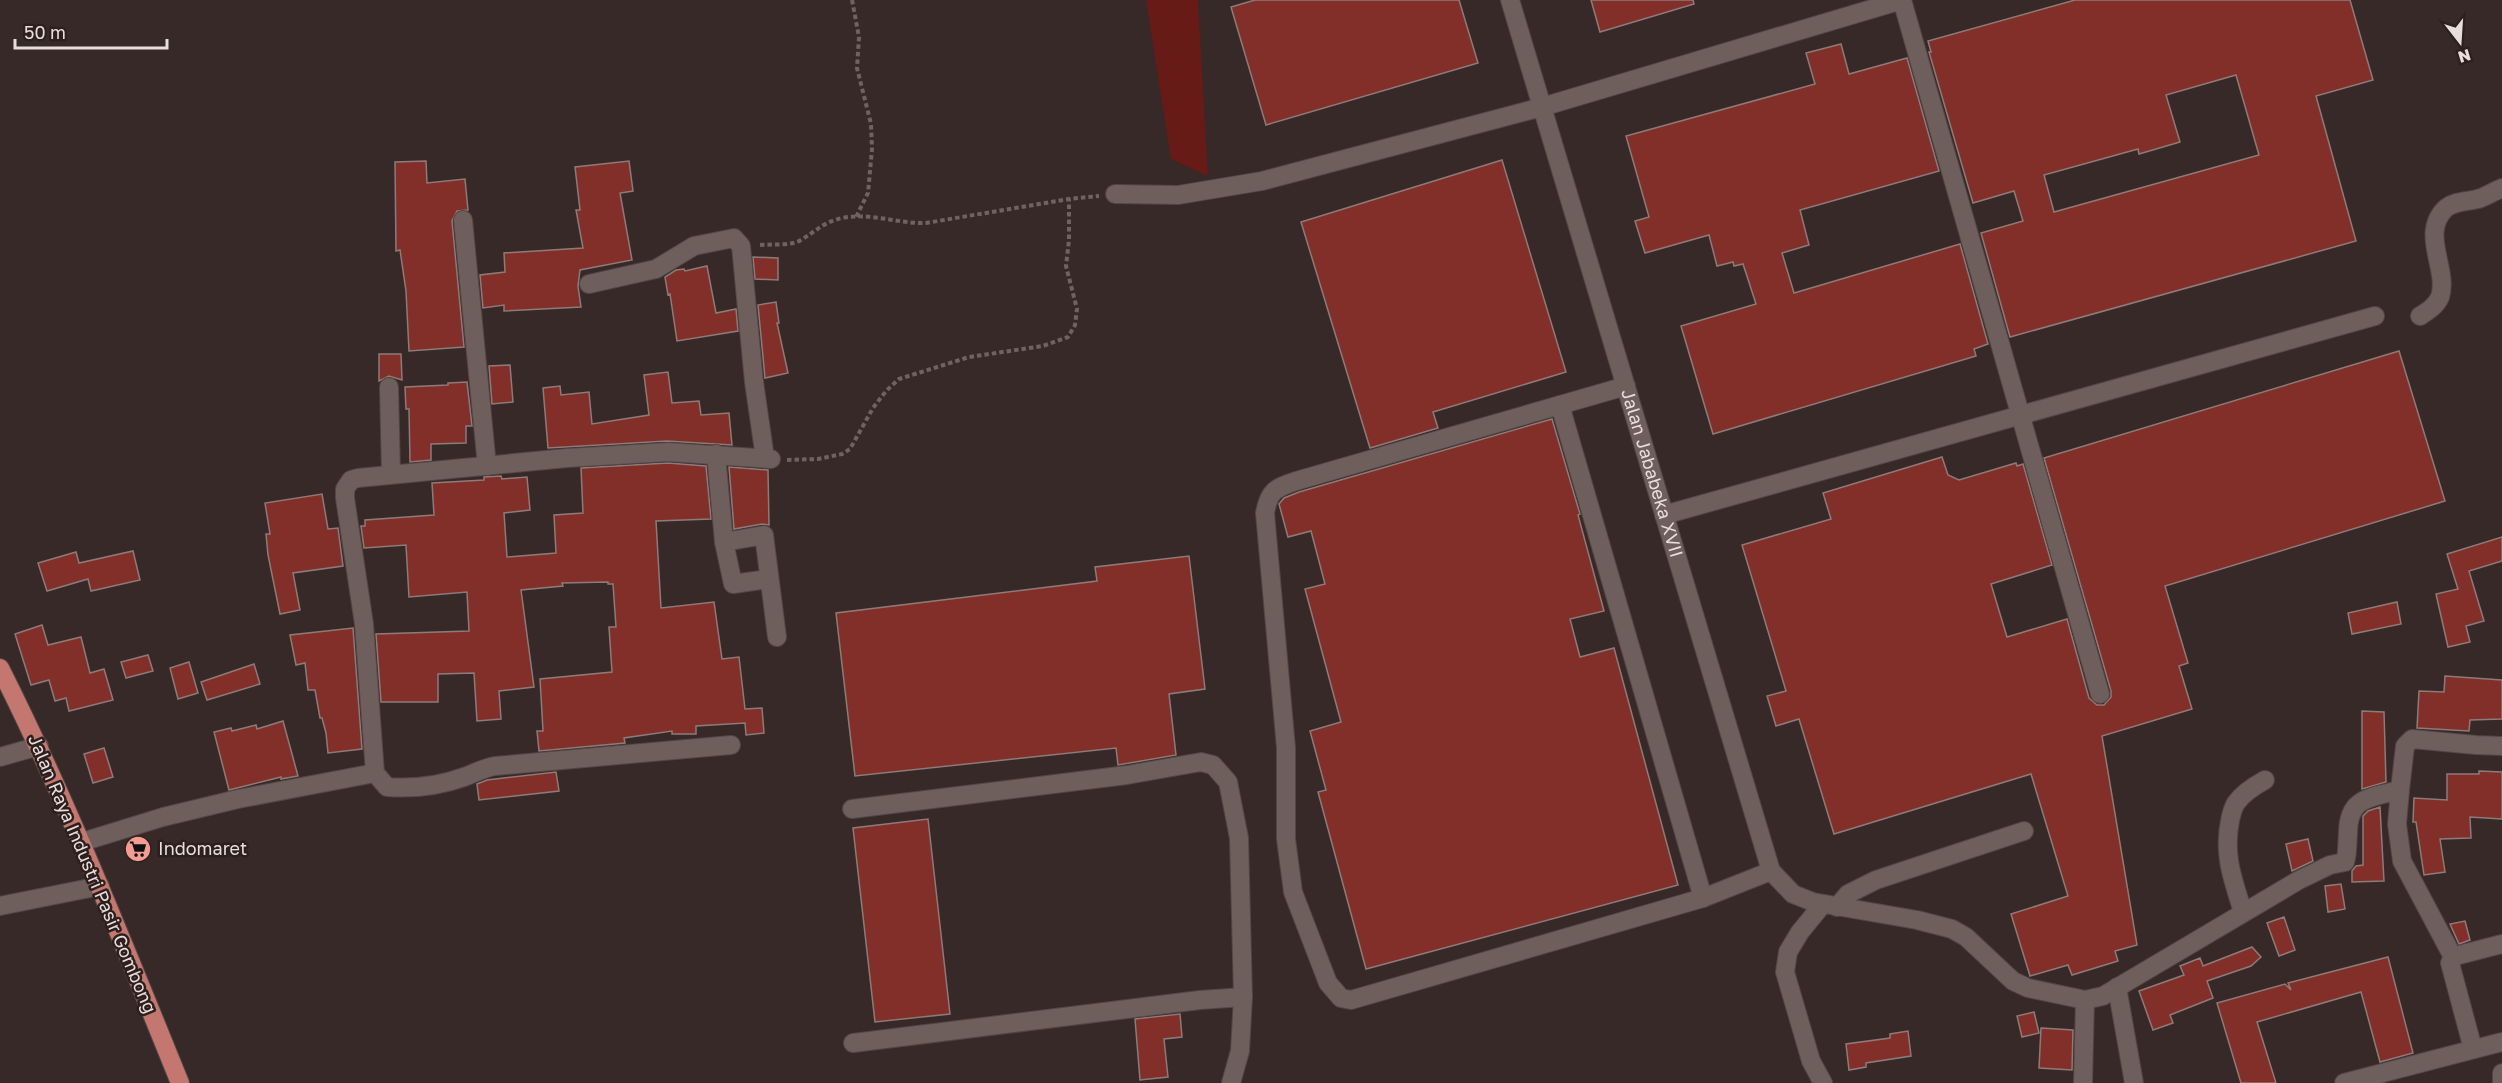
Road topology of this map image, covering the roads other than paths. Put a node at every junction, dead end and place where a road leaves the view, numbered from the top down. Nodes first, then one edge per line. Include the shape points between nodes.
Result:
1 (1510, 0) edge
2 (1542, 107) junction
3 (2502, 188) edge
4 (1115, 194) road end
5 (463, 220) dead end
6 (589, 284) dead end
7 (2375, 316) dead end
8 (2420, 316) dead end
9 (1626, 386) junction
10 (389, 387) dead end
11 (1560, 405) junction
12 (2020, 414) junction
13 (716, 454) junction
14 (487, 465) junction
15 (391, 474) junction
16 (1664, 515) junction
17 (724, 542) junction
18 (769, 579) junction
19 (777, 637) dead end
20 (0, 668) edge
21 (2100, 694) dead end
22 (731, 745) dead end
23 (39, 746) junction
24 (2502, 746) edge
25 (0, 757) edge
26 (375, 773) junction
27 (2265, 780) dead end
28 (2400, 790) junction
29 (852, 809) dead end
30 (2024, 831) dead end
31 (82, 842) junction
32 (1771, 871) junction
33 (100, 886) junction
34 (1704, 898) junction
35 (0, 906) edge
36 (1830, 906) junction
37 (2243, 912) junction
38 (2502, 944) edge
39 (2453, 957) junction
40 (2117, 987) junction
41 (1243, 997) junction
42 (2085, 1000) junction
43 (2502, 1042) edge
44 (854, 1043) dead end
45 (2473, 1049) junction
46 (2502, 1073) edge
47 (180, 1083) edge
48 (1231, 1083) edge
49 (1823, 1083) edge
50 (2083, 1083) edge
51 (2133, 1083) edge
52 (2344, 1083) edge
53 (2502, 1083) edge

1 - 2 street, Jalan Jababeka XVII
2 - 4 street via 1262,181 1178,195
2 - 9 street, Jalan Jababeka XVII
2 - 12 street via 1902,0
3 - 8 street via 2459,202 2438,219 2434,238 2441,285 2439,297 2434,307
5 - 14 street
6 - 13 street via 657,269 694,246 734,238 741,246 754,382 768,458
7 - 12 street
9 - 11 street
9 - 16 street, Jalan Jababeka XVII
10 - 15 street
11 - 34 street
11 - 34 street via 1296,481 1272,491 1267,499 1265,513 1286,748 1286,839 1293,892 1328,983 1341,998 1351,1000
12 - 16 street
12 - 21 street
13 - 14 street via 668,453
13 - 17 street
14 - 15 street
15 - 26 street via 351,480 345,489 364,624
16 - 32 street, Jalan Jababeka XVII
17 - 18 street via 733,584
17 - 18 street via 764,535
18 - 19 street
20 - 23 main road, Jalan Raya Industri Pasir Gombong
22 - 26 street via 495,766 421,787 387,787
23 - 25 street
23 - 31 main road, Jalan Raya Industri Pasir Gombong
24 - 28 street via 2412,739 2405,746
26 - 31 street via 238,799
27 - 37 street via 2235,804 2228,832 2226,845
28 - 37 street via 2353,807 2343,864 2330,865
28 - 39 street via 2397,824 2402,861
29 - 41 street via 1127,775 1201,762 1213,765 1228,782 1239,838
30 - 36 street via 1876,880
31 - 33 main road, Jalan Raya Industri Pasir Gombong
32 - 34 street
32 - 36 street, Jalan Jababeka XVII via 1793,894
33 - 35 street
33 - 47 main road, Jalan Raya Industri Pasir Gombong
36 - 42 street, Jalan Jababeka XVII via 1953,929 2013,981
36 - 49 street via 1800,932 1788,952 1785,972 1811,1061
37 - 40 street
38 - 39 street
39 - 45 street via 2450,963
40 - 42 street via 2103,996
40 - 51 street
41 - 44 street
41 - 48 street via 1240,1051
42 - 50 street
43 - 45 street
45 - 52 street
46 - 53 street

